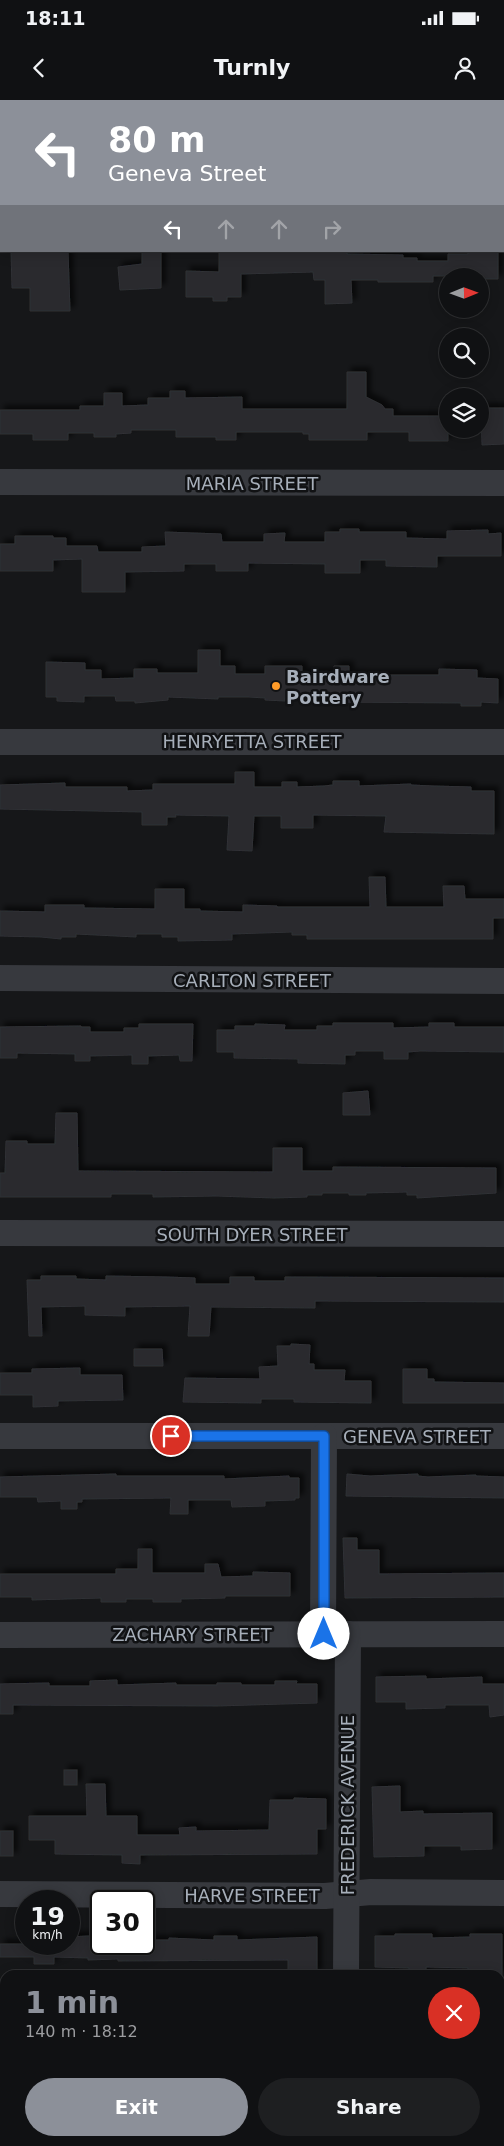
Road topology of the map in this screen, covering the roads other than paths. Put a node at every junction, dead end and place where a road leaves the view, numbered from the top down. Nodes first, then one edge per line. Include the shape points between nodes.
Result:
1 (0, 482) edge
2 (504, 483) edge
3 (0, 742) edge
4 (504, 742) edge
5 (0, 978) edge
6 (504, 981) edge
7 (0, 1233) edge
8 (504, 1234) edge
9 (0, 1436) edge
10 (324, 1436) junction
11 (504, 1436) edge
12 (336, 1634) junction
13 (504, 1634) edge
14 (0, 1635) edge
15 (0, 1894) edge
16 (346, 1894) junction
17 (504, 1894) edge
18 (346, 1970) edge

1 - 2 street, MARIA STREET
3 - 4 street, HENRYETTA STREET
5 - 6 street, CARLTON STREET
7 - 8 street, SOUTH DYER STREET
9 - 10 street, GENEVA STREET
10 - 11 street, GENEVA STREET
10 - 12 street, FREDERICK AVENUE
12 - 13 street, ZACHARY STREET
12 - 14 street, ZACHARY STREET
12 - 16 street, FREDERICK AVENUE
15 - 16 street, HARVE STREET
16 - 17 street, HARVE STREET
16 - 18 street, FREDERICK AVENUE

